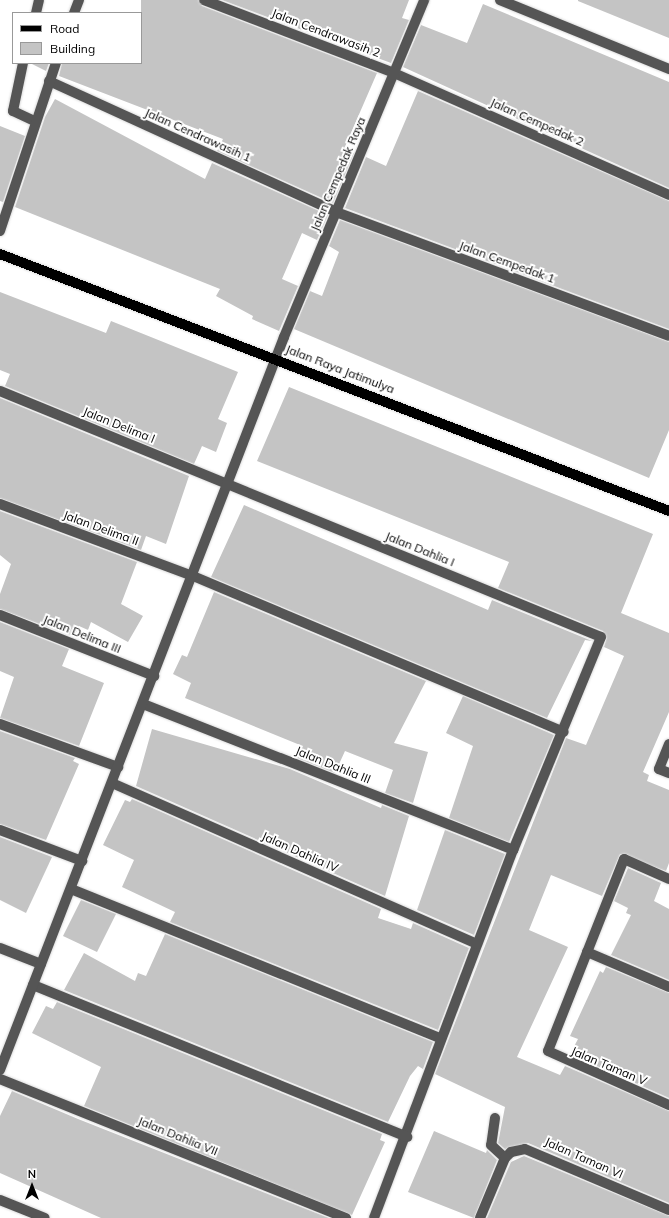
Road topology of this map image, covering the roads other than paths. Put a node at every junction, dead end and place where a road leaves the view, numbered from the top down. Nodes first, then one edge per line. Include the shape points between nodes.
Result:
1 (39, 0) edge
2 (79, 0) edge
3 (204, 0) edge
4 (424, 0) edge
5 (500, 0) edge
6 (36, 12) edge
7 (74, 12) edge
8 (23, 64) edge
9 (56, 64) edge
10 (669, 69) edge
11 (394, 73) junction
12 (49, 81) junction
13 (34, 121) junction
14 (669, 195) edge
15 (336, 212) junction
16 (0, 231) edge
17 (0, 254) edge
18 (669, 336) edge
19 (276, 358) junction
20 (0, 391) edge
21 (229, 484) junction
22 (0, 504) edge
23 (669, 511) edge
24 (193, 576) junction
25 (0, 615) edge
26 (154, 676) junction
27 (143, 704) junction
28 (0, 724) edge
29 (564, 732) junction
30 (669, 744) edge
31 (118, 767) junction
32 (669, 773) edge
33 (112, 783) junction
34 (0, 830) edge
35 (513, 850) junction
36 (82, 861) junction
37 (669, 879) edge
38 (71, 889) junction
39 (477, 944) junction
40 (0, 948) edge
41 (587, 952) junction
42 (41, 964) junction
43 (33, 985) junction
44 (669, 988) edge
45 (440, 1038) junction
46 (2, 1058) edge
47 (0, 1070) edge
48 (0, 1079) edge
49 (669, 1105) edge
50 (494, 1118) dead end
51 (407, 1137) junction
52 (505, 1158) junction
53 (0, 1200) edge
54 (669, 1210) edge
55 (45, 1218) edge
56 (346, 1218) edge
57 (374, 1218) edge
58 (480, 1218) edge

1 - 6 street
2 - 7 street
3 - 11 street, Jalan Cendrawasih 2
4 - 11 street, Jalan Cempedak Raya
5 - 10 street
8 - 13 street via 13,111
9 - 12 street
11 - 14 street, Jalan Cempedak 2
11 - 15 street, Jalan Cempedak Raya
12 - 13 street
12 - 15 street, Jalan Cendrawasih 1
13 - 16 street
15 - 18 street, Jalan Cempedak 1
15 - 19 street, Jalan Cempedak Raya
17 - 19 main road, Jalan Raya Jatimulya
19 - 21 street, Jalan Cempedak Raya
19 - 23 main road, Jalan Raya Jatimulya
20 - 21 street, Jalan Delima I
21 - 24 street, Jalan Cempedak Raya
21 - 29 street, Jalan Dahlia I via 601,637
22 - 24 street, Jalan Delima II
24 - 26 street, Jalan Cempedak Raya
24 - 29 street, Jalan Delima II
25 - 26 street, Jalan Delima III
26 - 27 street, Jalan Cempedak Raya
27 - 31 street, Jalan Cempedak Raya
27 - 35 street, Jalan Dahlia III
28 - 31 street
29 - 35 street
30 - 32 street via 659,769
31 - 33 street, Jalan Cempedak Raya
33 - 36 street, Jalan Cempedak Raya
33 - 39 street, Jalan Dahlia IV
34 - 36 street
35 - 39 street
36 - 38 street, Jalan Cempedak Raya
37 - 41 street via 624,859
38 - 42 street, Jalan Cempedak Raya
38 - 45 street
39 - 45 street
40 - 42 street
41 - 44 street
41 - 49 street, Jalan Taman V via 548,1051 553,1056
42 - 43 street, Jalan Cempedak Raya
43 - 46 street, Jalan Cempedak Raya
43 - 51 street
45 - 51 street
46 - 47 street, Jalan Cempedak Raya
48 - 56 street, Jalan Dahlia VII
50 - 52 street via 491,1146
51 - 57 street
52 - 54 street, Jalan Taman VI via 511,1152 534,1150
52 - 58 street
53 - 55 street

